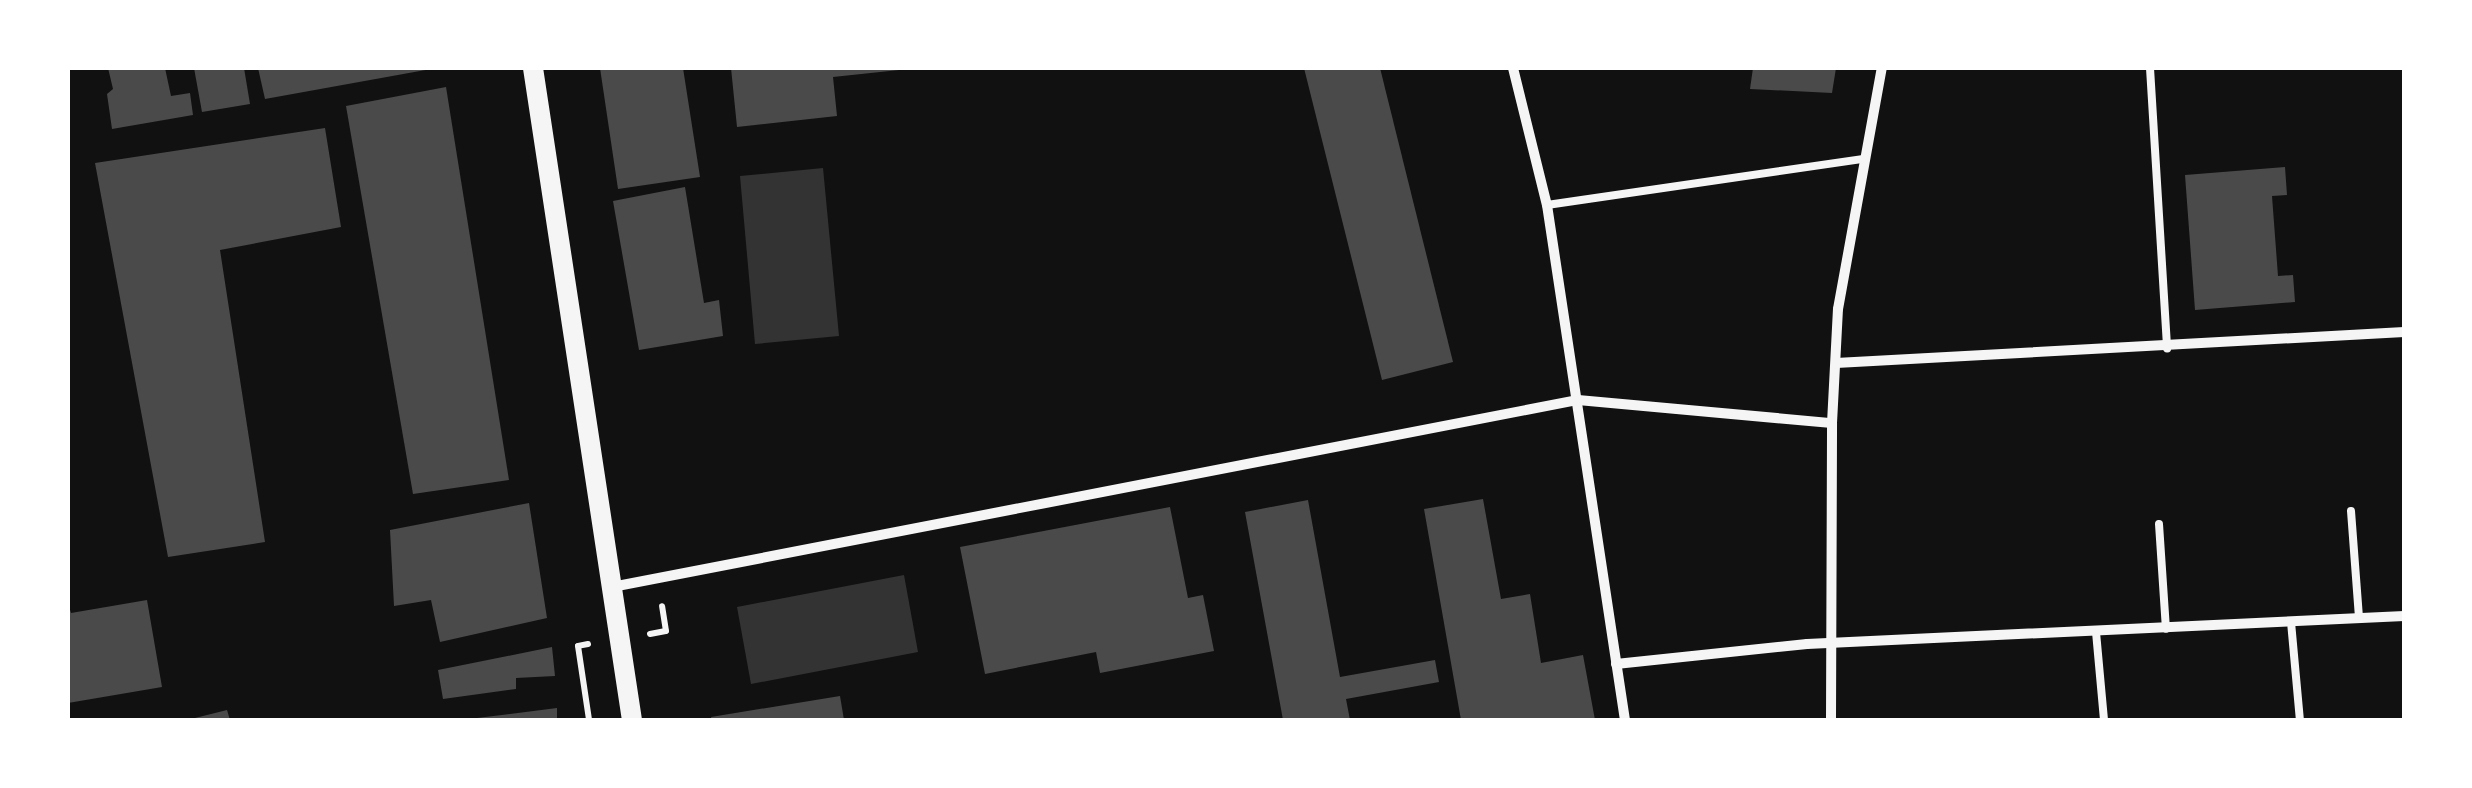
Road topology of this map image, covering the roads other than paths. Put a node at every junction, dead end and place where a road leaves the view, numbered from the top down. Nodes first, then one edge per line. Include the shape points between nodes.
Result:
1 (533, 68) edge
2 (1514, 68) edge
3 (1882, 68) edge
4 (2150, 68) edge
5 (1862, 158) junction
6 (1547, 205) junction
7 (2404, 332) edge
8 (2168, 348) junction
9 (1836, 363) junction
10 (1578, 400) junction
11 (1832, 423) junction
12 (2351, 511) dead end
13 (2159, 524) dead end
14 (612, 587) junction
15 (2404, 616) edge
16 (2359, 618) junction
17 (2291, 622) junction
18 (2166, 629) junction
19 (2096, 632) junction
20 (1831, 644) junction
21 (1616, 664) junction
22 (632, 720) edge
23 (1624, 720) edge
24 (1831, 720) edge
25 (2104, 720) edge
26 (2300, 720) edge

1 - 14 main road
2 - 6 street
3 - 5 street
4 - 8 lane
5 - 6 lane
5 - 9 street
6 - 10 street
7 - 8 street
8 - 9 street
9 - 11 street
10 - 11 street
10 - 14 street
10 - 21 street
11 - 20 street
12 - 16 lane
13 - 18 lane
14 - 22 main road
15 - 16 street
16 - 17 street
17 - 18 street
17 - 26 lane
18 - 19 street
19 - 20 street
19 - 25 lane
20 - 21 street
20 - 24 street
21 - 23 street

